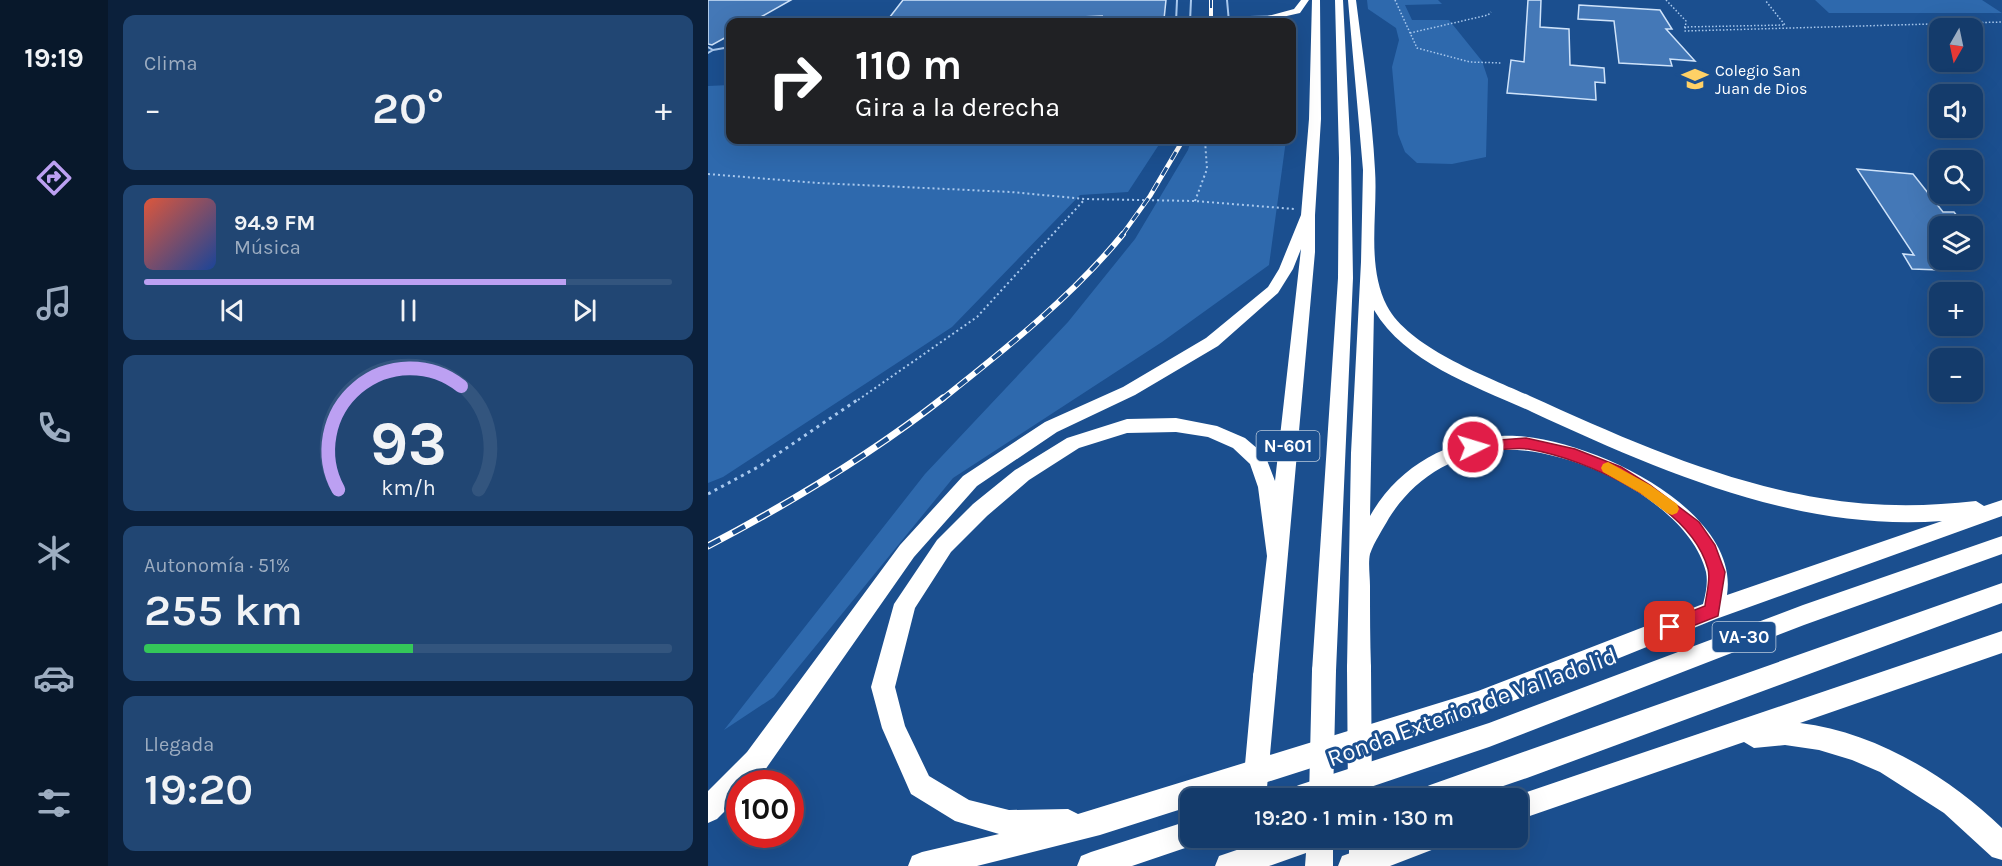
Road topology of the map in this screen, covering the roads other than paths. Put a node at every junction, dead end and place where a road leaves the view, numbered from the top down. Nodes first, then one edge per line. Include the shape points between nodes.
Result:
1 (1177, 0) edge
2 (1191, 0) edge
3 (1227, 0) edge
4 (1307, 0) edge
5 (1316, 0) edge
6 (1339, 0) edge
7 (1352, 0) edge
8 (1269, 17) joint
9 (1176, 18) edge
10 (1190, 18) edge
11 (1229, 18) edge
12 (1256, 18) edge
13 (1316, 20) junction
14 (708, 47) edge
15 (726, 48) edge
16 (713, 50) junction
17 (708, 53) edge
18 (1364, 128) junction
19 (1308, 213) junction
20 (1368, 262) junction
21 (1344, 315) junction
22 (2002, 507) edge
23 (2002, 545) edge
24 (1276, 554) junction
25 (1360, 555) junction
26 (2002, 593) edge
27 (1713, 610) junction
28 (2002, 642) edge
29 (1627, 768) junction
30 (1255, 788) edge
31 (1321, 788) edge
32 (1329, 788) edge
33 (1360, 788) edge
34 (1459, 788) edge
35 (1528, 803) edge
36 (708, 810) edge
37 (1100, 822) junction
38 (1180, 837) edge
39 (2002, 847) edge
40 (1250, 848) edge
41 (1282, 848) edge
42 (1320, 848) edge
43 (1361, 848) edge
44 (1402, 848) edge
45 (922, 866) edge
46 (1091, 866) edge
47 (1229, 866) edge
48 (1248, 866) edge
49 (1319, 866) edge
50 (1352, 866) edge
51 (1361, 866) edge

1 - 9 lane
2 - 10 lane
3 - 11 lane
4 - 8 highway via 1297,11
4 - 13 highway
5 - 13 highway, N-601
6 - 21 highway, N-601
7 - 18 highway
8 - 12 street
13 - 19 highway, N-601 via 1315,119
14 - 16 lane
15 - 16 lane
16 - 17 lane
18 - 20 highway via 1369,170
18 - 21 highway
19 - 24 highway, N-601 via 1308,252
19 - 36 highway via 1286,269 1273,290 1212,342 1129,391 1051,428 970,481 907,551 756,761
20 - 22 highway via 1372,292 1379,305 1390,321 1425,351 1461,372 1597,434 1694,472 1786,500 1848,510 1911,514
20 - 25 highway
21 - 31 highway, N-601, bridge via 1326,572
22 - 27 highway
23 - 32 highway, Ronda Exterior de Valladolid / VA-30 via 1803,615 1489,735
24 - 30 highway, N-601, bridge
24 - 37 highway via 1268,487 1258,460 1239,443 1211,431 1176,425 1127,426 1072,442 1022,475 944,546 905,604 883,687 894,728 920,785 964,812 1010,823
25 - 27 highway via 1399,488 1422,469 1473,447 1526,443 1575,455 1616,471 1693,526 1709,550 1717,572
25 - 33 highway, bridge
26 - 34 highway, VA-30
27 - 37 highway via 1478,703
28 - 29 highway
29 - 35 highway
29 - 39 highway via 1774,731 1823,738 1864,751 1933,790 1988,831
37 - 45 highway
38 - 46 highway
40 - 48 highway, bridge
41 - 47 highway
42 - 49 highway
43 - 51 highway, bridge
44 - 50 highway

